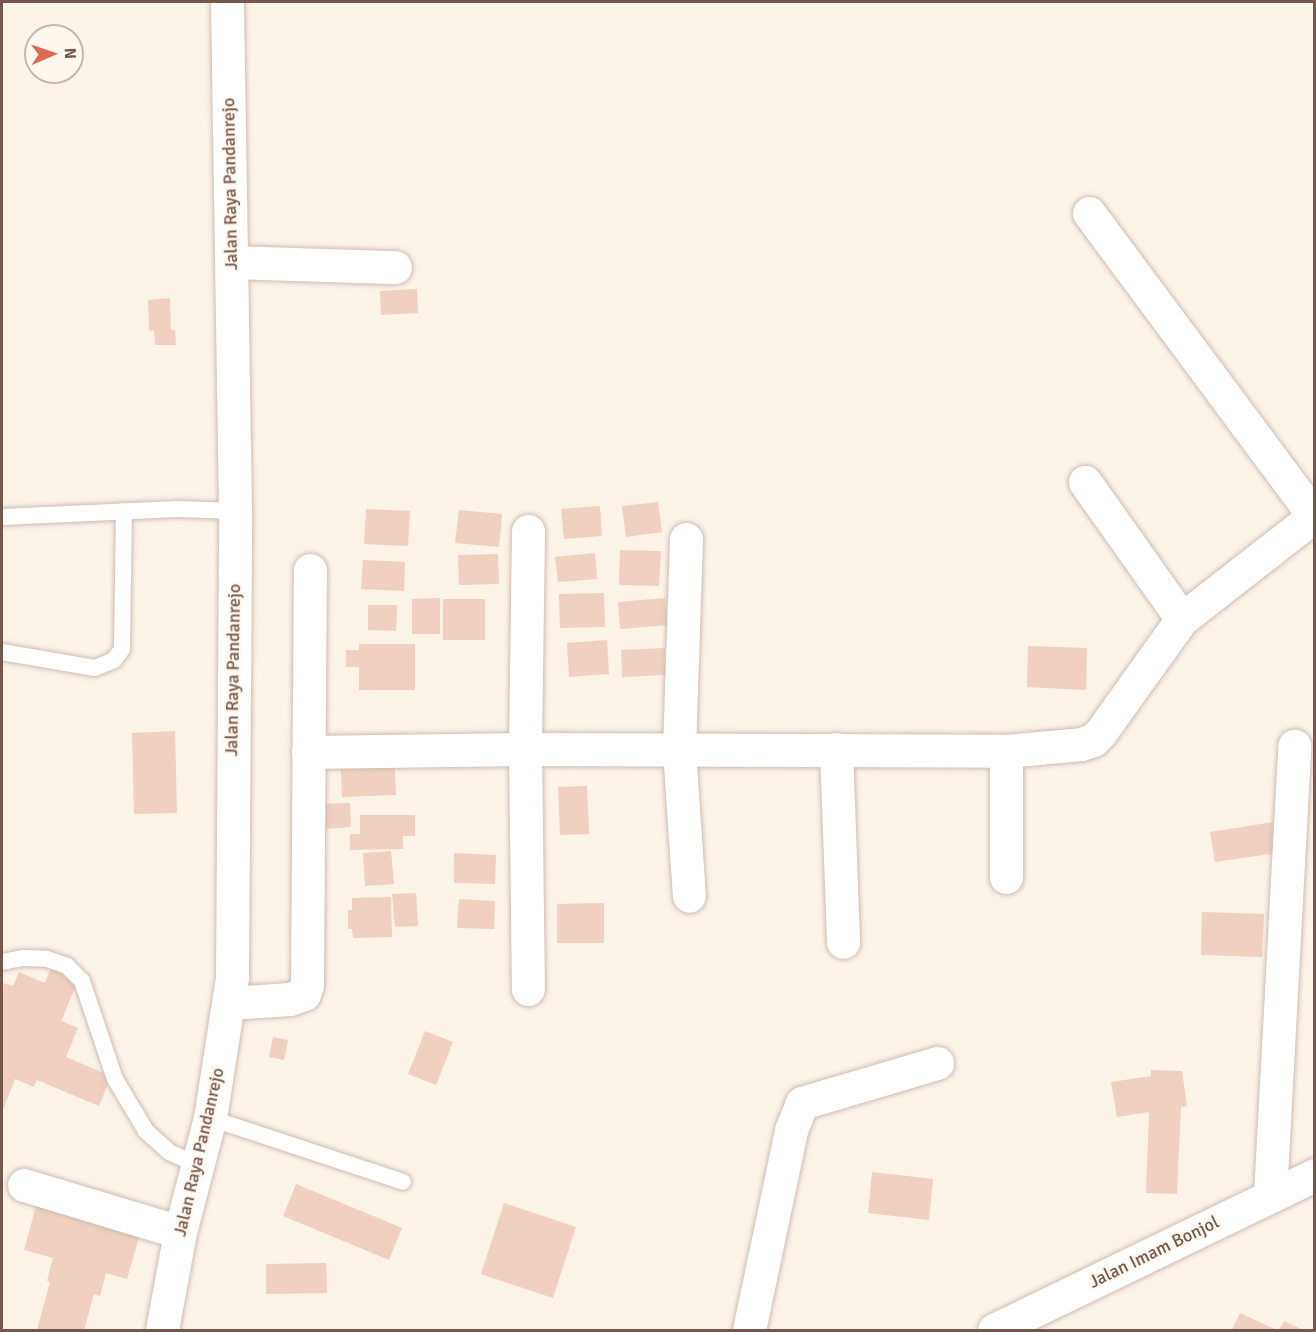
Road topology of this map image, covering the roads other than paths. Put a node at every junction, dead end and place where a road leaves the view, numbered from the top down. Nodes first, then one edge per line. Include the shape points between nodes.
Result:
1 (227, 2) edge
2 (1089, 213) dead end
3 (232, 262) junction
4 (395, 267) dead end
5 (1085, 482) dead end
6 (124, 511) junction
7 (235, 511) junction
8 (1314, 516) edge
9 (2, 517) edge
10 (528, 531) dead end
11 (686, 539) dead end
12 (310, 570) dead end
13 (1182, 619) junction
14 (2, 652) edge
15 (1294, 746) dead end
16 (836, 748) junction
17 (525, 749) junction
18 (679, 750) junction
19 (1006, 751) junction
20 (309, 752) junction
21 (1006, 877) dead end
22 (689, 896) dead end
23 (843, 942) dead end
24 (2, 962) edge
25 (528, 989) dead end
26 (230, 1003) junction
27 (937, 1063) dead end
28 (210, 1118) junction
29 (198, 1165) junction
30 (1314, 1175) edge
31 (402, 1182) dead end
32 (24, 1185) dead end
33 (1270, 1195) junction
34 (180, 1232) junction
35 (162, 1330) edge
36 (749, 1330) edge
37 (994, 1330) edge

1 - 3 street, Jalan Raya Pandanrejo
2 - 8 street
3 - 4 street
3 - 7 street, Jalan Raya Pandanrejo
5 - 13 street
6 - 7 lane
6 - 9 lane
6 - 14 lane via 122,649 114,660 95,668
7 - 26 street, Jalan Raya Pandanrejo
8 - 13 street
10 - 17 street
11 - 18 street
12 - 20 street
13 - 19 street via 1093,740
15 - 33 street
16 - 18 street
16 - 19 street
16 - 23 street
17 - 18 street
17 - 20 street
17 - 25 street
18 - 22 street
19 - 21 street
20 - 26 street via 307,985 304,994 290,999
24 - 29 lane via 47,958 67,966 82,981 115,1079 140,1122 169,1152
26 - 28 street, Jalan Raya Pandanrejo
27 - 36 street via 802,1102 791,1130
28 - 29 street, Jalan Raya Pandanrejo
28 - 31 lane
29 - 34 street, Jalan Raya Pandanrejo
30 - 33 street, Jalan Imam Bonjol
32 - 34 street
33 - 37 street, Jalan Imam Bonjol
34 - 35 street, Jalan Raya Pandanrejo

